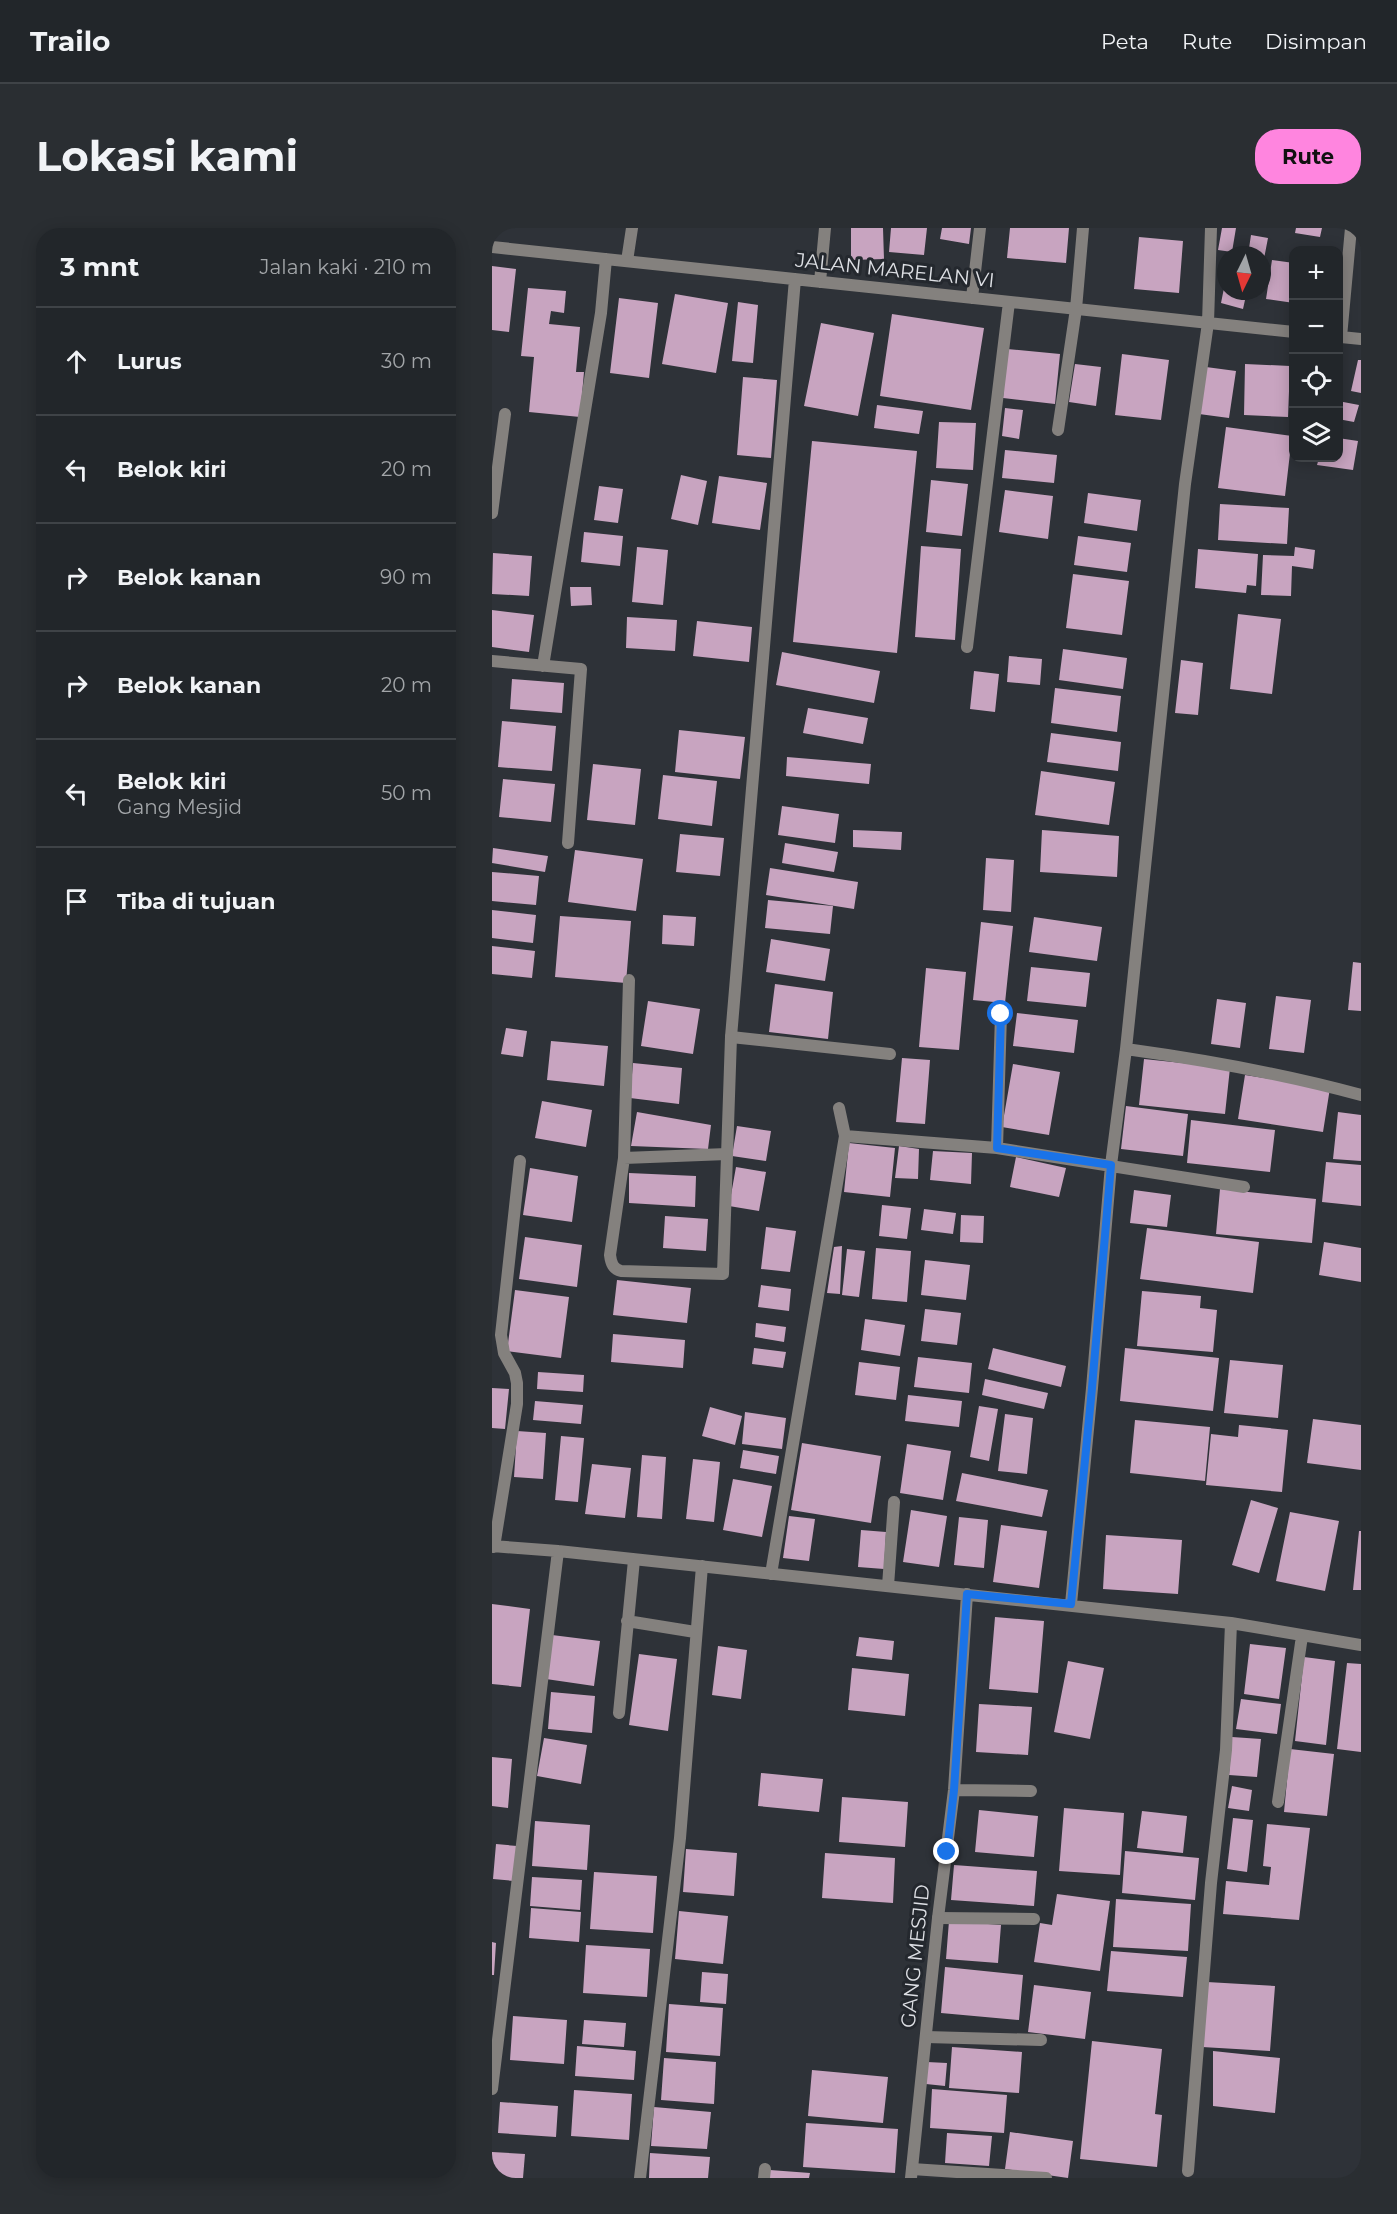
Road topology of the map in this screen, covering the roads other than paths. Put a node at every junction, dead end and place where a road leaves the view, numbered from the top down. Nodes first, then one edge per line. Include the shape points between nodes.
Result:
1 (632, 228) edge
2 (825, 228) edge
3 (980, 228) edge
4 (1083, 228) edge
5 (1211, 228) edge
6 (1351, 228) edge
7 (492, 247) edge
8 (606, 259) junction
9 (627, 261) junction
10 (795, 279) junction
11 (820, 282) junction
12 (972, 298) junction
13 (1009, 302) junction
14 (1343, 307) edge
15 (1076, 309) junction
16 (1208, 323) junction
17 (1289, 332) edge
18 (1343, 337) edge
19 (1361, 339) edge
20 (505, 414) dead end
21 (1058, 430) dead end
22 (492, 513) edge
23 (967, 647) dead end
24 (492, 661) edge
25 (543, 666) junction
26 (568, 843) dead end
27 (629, 980) dead end
28 (1001, 1014) dead end
29 (731, 1037) junction
30 (1126, 1049) junction
31 (890, 1054) dead end
32 (1361, 1095) edge
33 (838, 1108) dead end
34 (845, 1136) junction
35 (997, 1148) junction
36 (727, 1154) junction
37 (624, 1158) junction
38 (520, 1161) dead end
39 (1111, 1165) junction
40 (1244, 1187) dead end
41 (894, 1502) dead end
42 (493, 1546) edge
43 (558, 1551) junction
44 (634, 1560) junction
45 (702, 1566) junction
46 (771, 1574) junction
47 (888, 1586) junction
48 (967, 1594) junction
49 (1071, 1604) junction
50 (627, 1621) junction
51 (1231, 1623) junction
52 (695, 1632) junction
53 (1302, 1636) junction
54 (1361, 1644) edge
55 (619, 1713) dead end
56 (954, 1790) junction
57 (1031, 1791) dead end
58 (1278, 1802) dead end
59 (938, 1918) junction
60 (1034, 1919) dead end
61 (926, 2037) junction
62 (1041, 2040) dead end
63 (492, 2089) edge
64 (1188, 2172) dead end
65 (911, 2173) edge
66 (640, 2178) edge
67 (1046, 2178) edge

1 - 9 street
2 - 11 street
3 - 12 street
4 - 15 street
5 - 16 street
6 - 14 street
7 - 8 street, JALAN MARELAN VI
8 - 9 street, JALAN MARELAN VI
8 - 25 street via 601,313
9 - 10 street, JALAN MARELAN VI
10 - 11 street, JALAN MARELAN VI
10 - 29 street
11 - 12 street, JALAN MARELAN VI
12 - 13 street, JALAN MARELAN VI
13 - 15 street, JALAN MARELAN VI
13 - 23 street
15 - 16 street, JALAN MARELAN VI
15 - 21 street
16 - 17 street, JALAN MARELAN VI
16 - 30 street via 1183,496
18 - 19 street
20 - 22 street
24 - 25 street
25 - 26 street via 580,669
27 - 37 street
28 - 35 street
29 - 31 street
29 - 36 street
30 - 32 street via 1308,1080
30 - 39 street
33 - 34 street
34 - 35 street
34 - 46 street
35 - 39 street
36 - 37 street
36 - 37 street via 723,1274 616,1270 610,1263
38 - 42 street via 501,1335 504,1353 515,1373 517,1404
39 - 40 street
39 - 49 street
41 - 47 street
42 - 43 street
43 - 44 street
43 - 63 street
44 - 45 street
44 - 50 street
45 - 46 street
45 - 52 street
46 - 47 street
47 - 48 street
48 - 49 street
48 - 56 street, GANG MESJID
49 - 51 street
50 - 52 street
50 - 55 street
51 - 53 street
51 - 64 street via 1226,1750 1211,1883
52 - 66 street via 680,1838
53 - 54 street
53 - 58 street
56 - 57 street
56 - 59 street, GANG MESJID
59 - 60 street
59 - 61 street, GANG MESJID
61 - 62 street
61 - 65 street, GANG MESJID
65 - 67 street

